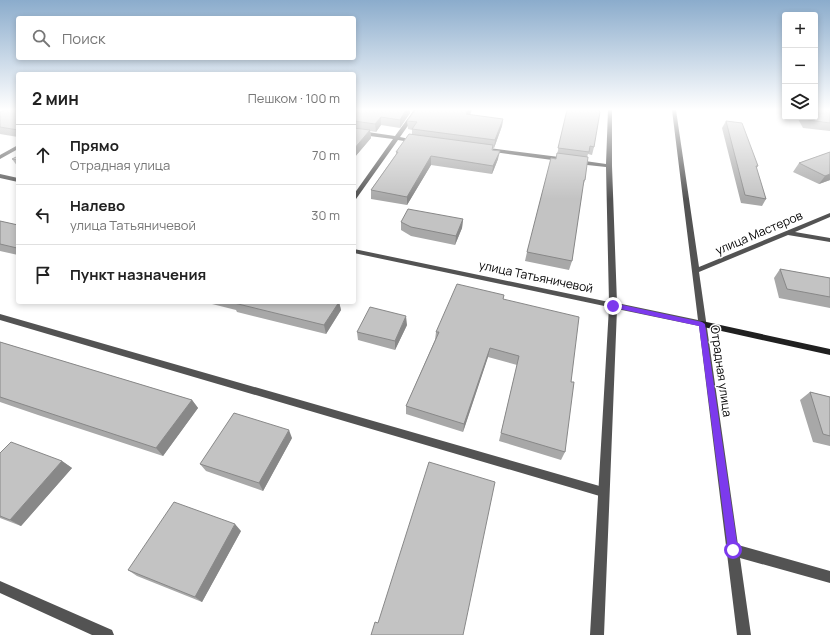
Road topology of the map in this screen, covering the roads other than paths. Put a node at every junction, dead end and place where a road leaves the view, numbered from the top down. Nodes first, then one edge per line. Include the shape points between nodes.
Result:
1 (397, 140) edge
2 (411, 140) edge
3 (609, 140) edge
4 (678, 140) edge
5 (421, 141) edge
6 (16, 148) edge
7 (484, 150) edge
8 (0, 157) edge
9 (609, 166) junction
10 (0, 176) edge
11 (16, 180) edge
12 (356, 195) edge
13 (830, 215) edge
14 (787, 233) junction
15 (830, 240) edge
16 (356, 251) edge
17 (696, 271) junction
18 (613, 306) junction
19 (0, 318) edge
20 (702, 324) junction
21 (830, 352) edge
22 (603, 492) junction
23 (733, 550) junction
24 (830, 577) edge
25 (0, 587) edge
26 (107, 635) edge
27 (597, 635) edge
28 (744, 635) edge

1 - 12 street
2 - 5 street
3 - 9 street
4 - 17 street, Отрадная улица
6 - 8 street
7 - 9 street
9 - 18 street
10 - 11 street
13 - 14 street, улица Мастеров
14 - 15 street
14 - 17 street, улица Мастеров
16 - 18 street, улица Татьяничевой
17 - 20 street, Отрадная улица
18 - 20 street, улица Татьяничевой
18 - 22 street
19 - 22 street
20 - 21 street, улица Татьяничевой
20 - 23 street, Отрадная улица
22 - 27 street
23 - 24 street
23 - 28 street, Отрадная улица
25 - 26 street

